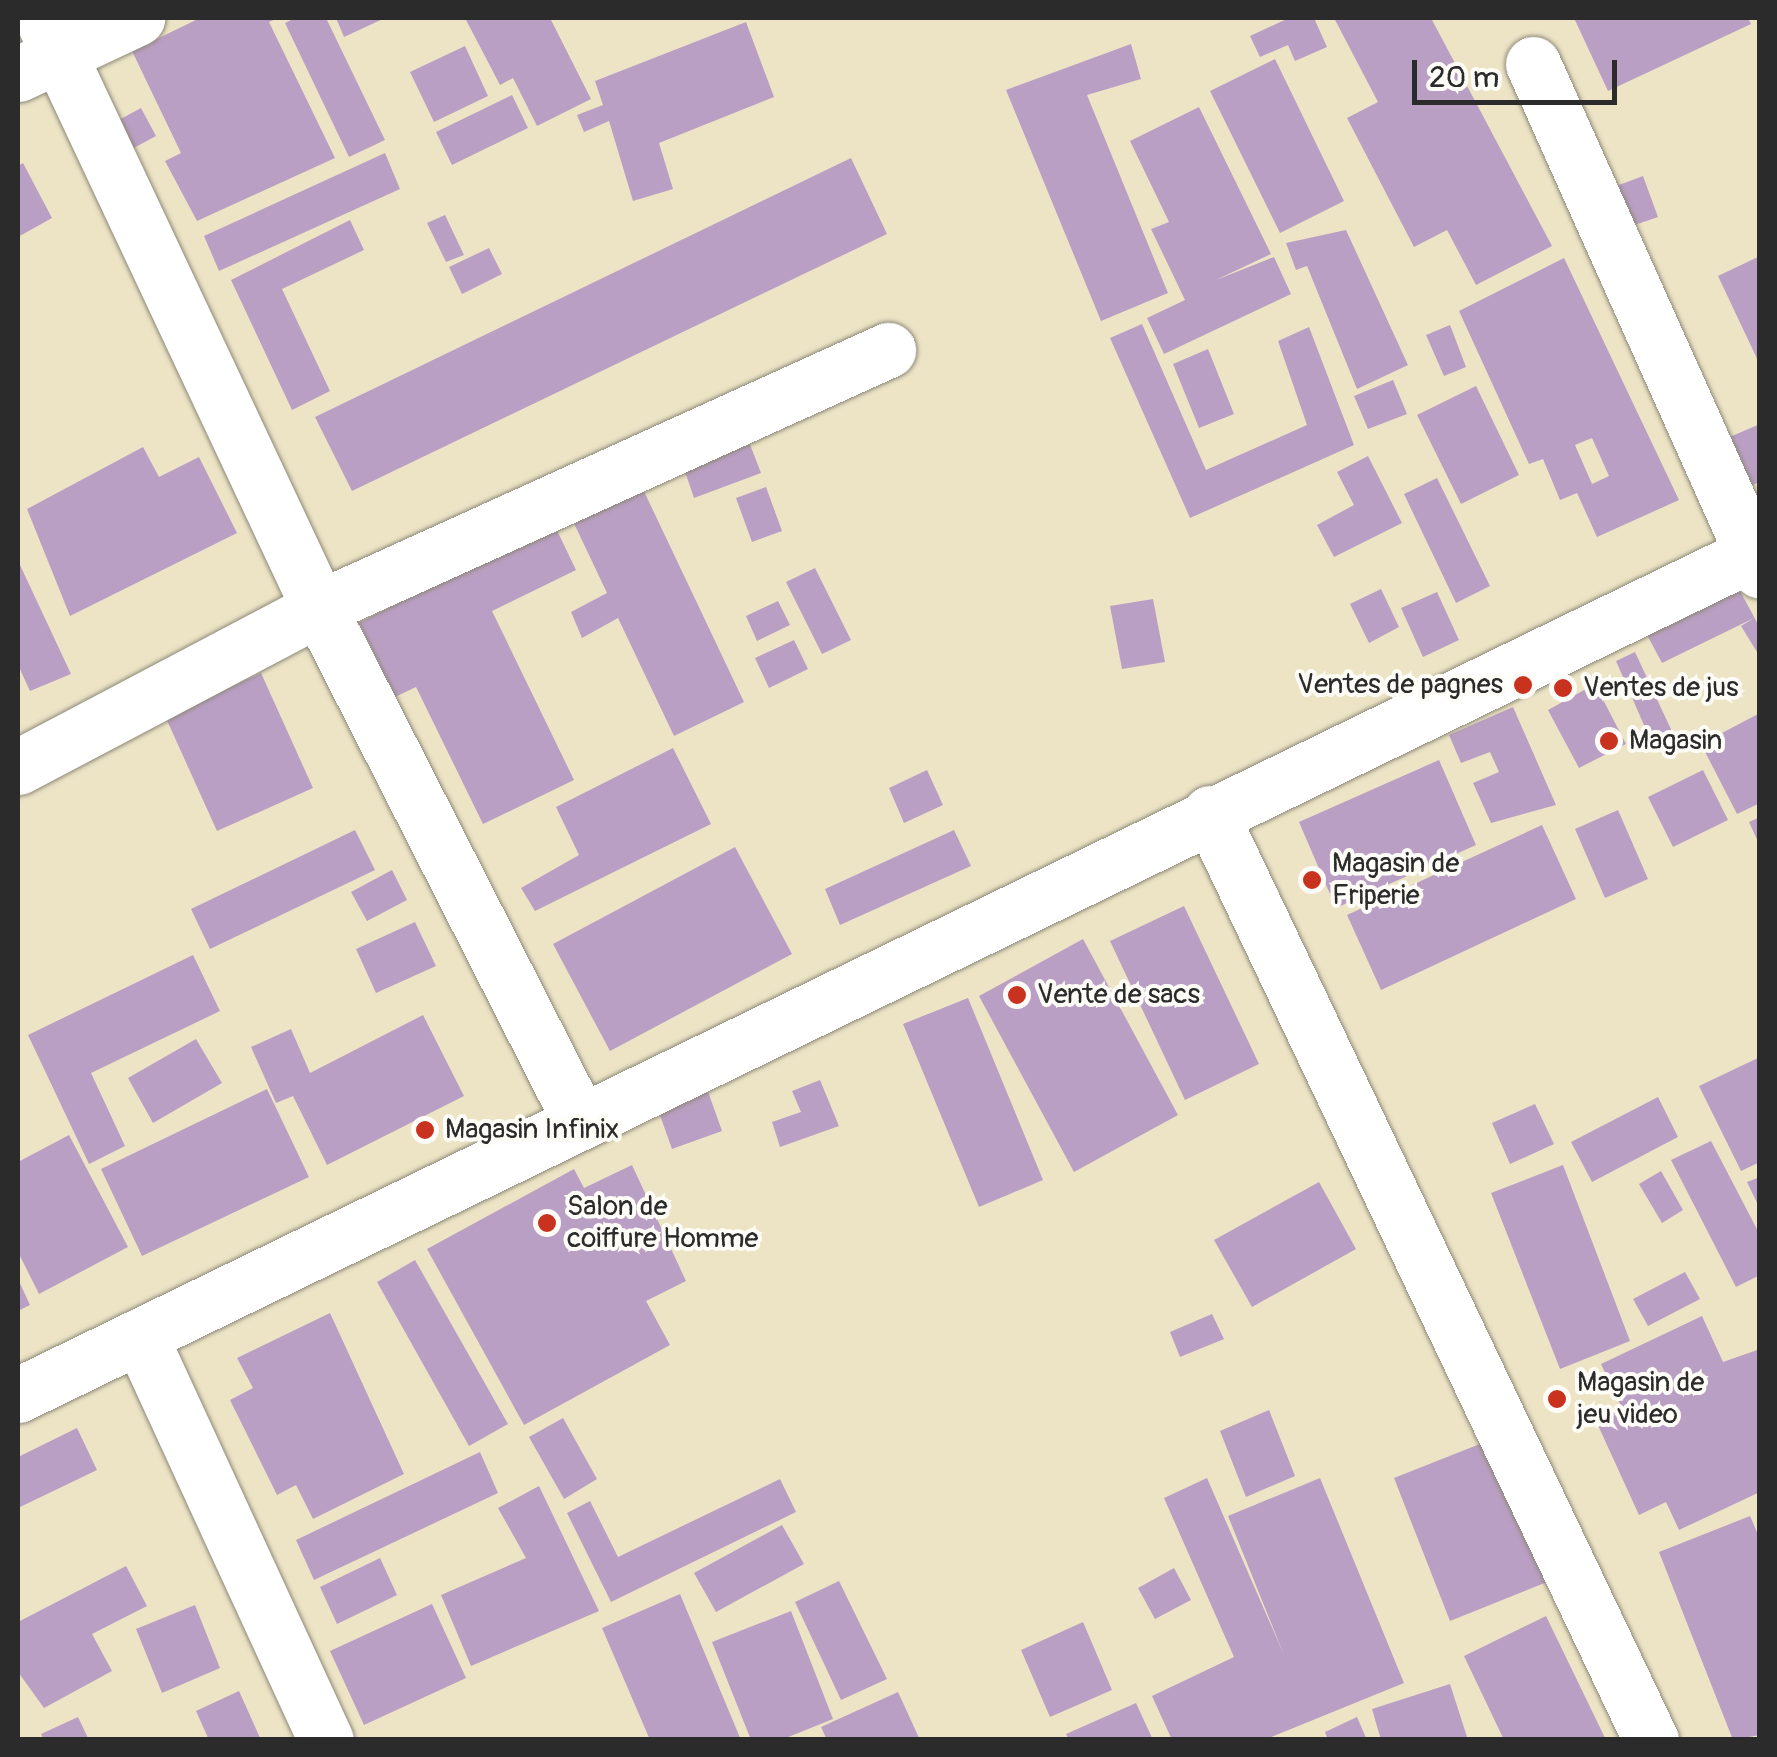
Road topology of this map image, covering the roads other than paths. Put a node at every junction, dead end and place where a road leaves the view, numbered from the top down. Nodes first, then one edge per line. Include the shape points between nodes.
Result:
1 (137, 18) edge
2 (40, 48) edge
3 (1532, 64) dead end
4 (888, 350) dead end
5 (1757, 558) edge
6 (319, 608) junction
7 (18, 767) edge
8 (1210, 813) junction
9 (580, 1121) junction
10 (140, 1336) junction
11 (18, 1396) edge
12 (326, 1740) edge
13 (1652, 1740) edge

1 - 2 street
2 - 6 street
3 - 5 street
4 - 6 street
5 - 8 street
6 - 7 street
6 - 9 street
8 - 9 street
8 - 13 street
9 - 10 street
10 - 11 street
10 - 12 street

